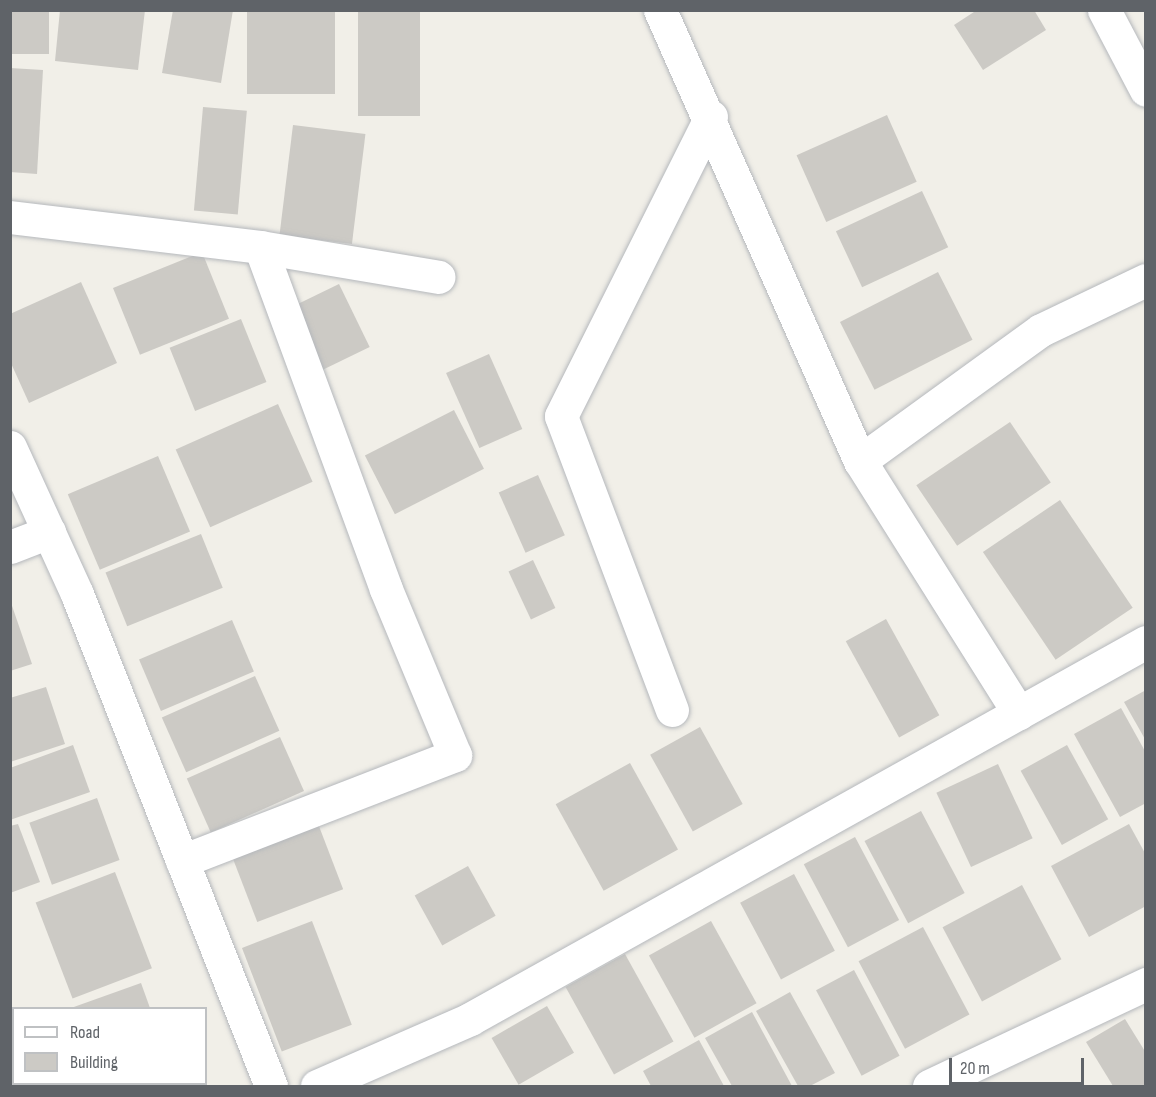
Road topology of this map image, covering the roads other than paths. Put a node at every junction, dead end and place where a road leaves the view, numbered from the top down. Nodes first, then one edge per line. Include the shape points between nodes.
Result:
1 (660, 10) edge
2 (1104, 10) edge
3 (1146, 90) edge
4 (711, 117) junction
5 (10, 217) edge
6 (260, 247) junction
7 (439, 278) dead end
8 (1146, 280) edge
9 (10, 447) edge
10 (860, 461) junction
11 (49, 532) junction
12 (10, 547) edge
13 (1146, 642) edge
14 (672, 710) dead end
15 (1019, 713) junction
16 (182, 861) junction
17 (1146, 984) edge
18 (271, 1086) edge
19 (317, 1086) edge
20 (929, 1086) edge

1 - 4 street
2 - 3 street
4 - 10 street
4 - 14 street via 561,416
5 - 6 street
6 - 7 street
6 - 16 street via 386,589 455,755
8 - 10 street via 1041,330
9 - 11 street
10 - 15 street
11 - 12 street
11 - 16 street
13 - 15 street
15 - 19 street via 470,1019
16 - 18 street
17 - 20 street

